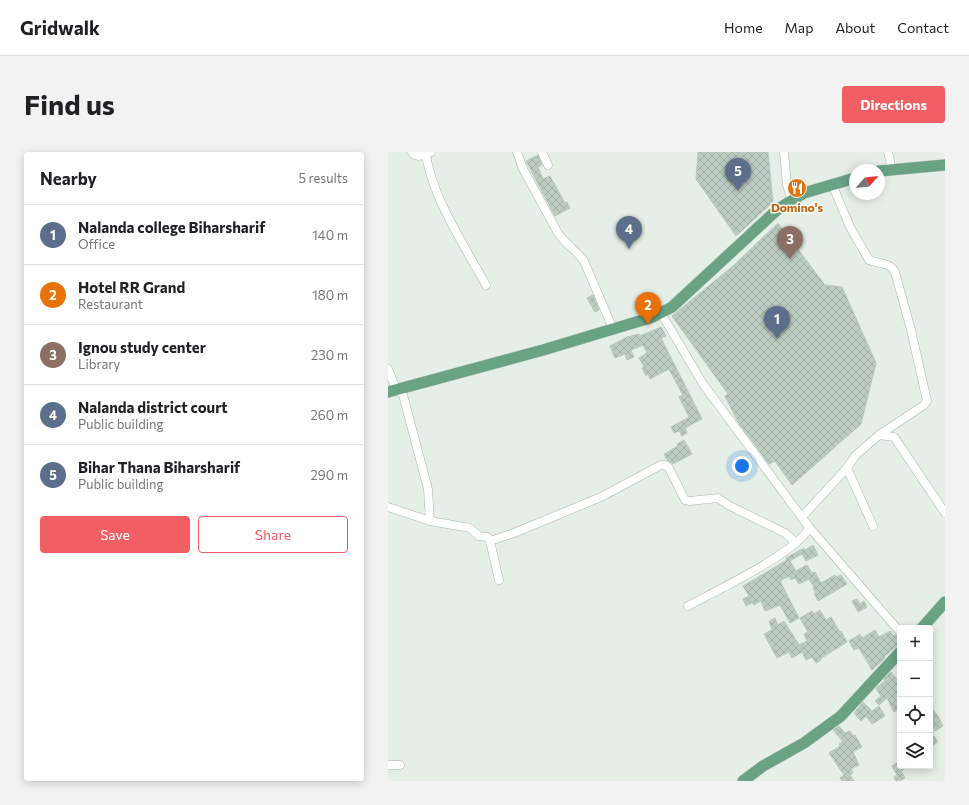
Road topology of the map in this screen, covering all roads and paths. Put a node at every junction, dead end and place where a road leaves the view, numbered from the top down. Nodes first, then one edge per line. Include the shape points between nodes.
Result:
1 (412, 152) edge
2 (517, 152) edge
3 (542, 152) edge
4 (784, 152) edge
5 (888, 152) edge
6 (429, 153) edge
7 (548, 165) dead end
8 (945, 165) edge
9 (892, 170) junction
10 (885, 171) edge
11 (849, 180) edge
12 (832, 184) junction
13 (792, 201) junction
14 (486, 285) dead end
15 (661, 313) junction
16 (612, 329) junction
17 (388, 369) edge
18 (392, 390) edge
19 (879, 435) junction
20 (847, 468) junction
21 (388, 507) edge
22 (945, 513) edge
23 (802, 517) junction
24 (430, 521) junction
25 (873, 526) dead end
26 (809, 527) junction
27 (490, 541) junction
28 (796, 543) junction
29 (499, 580) dead end
30 (945, 602) edge
31 (688, 606) dead end
32 (925, 625) edge
33 (897, 629) edge
34 (897, 655) edge
35 (388, 765) edge
36 (400, 765) dead end
37 (743, 781) edge

1 - 6 street via 419,156
2 - 16 street via 523,169 558,233 584,261
3 - 7 street
4 - 13 street via 787,185
5 - 9 street
6 - 14 street via 428,166 434,187
8 - 9 main road
9 - 10 main road
11 - 12 main road
12 - 13 main road via 804,193
12 - 19 street via 850,227 869,260 893,267 911,330 926,401 924,405
13 - 15 main road via 778,209 672,307
15 - 16 main road
15 - 23 street via 703,384
16 - 18 main road
17 - 18 street
18 - 24 street via 403,395 428,489
19 - 20 street via 855,456
19 - 22 street via 894,437
20 - 23 street
20 - 25 street
21 - 24 street
23 - 26 street
24 - 27 street via 470,528
26 - 28 street
26 - 33 street
27 - 28 street via 601,497 665,464 685,500 718,498 728,506 785,533
27 - 29 street
28 - 31 street via 763,565
30 - 32 main road
34 - 37 main road via 840,716 804,743 763,766
35 - 36 street

